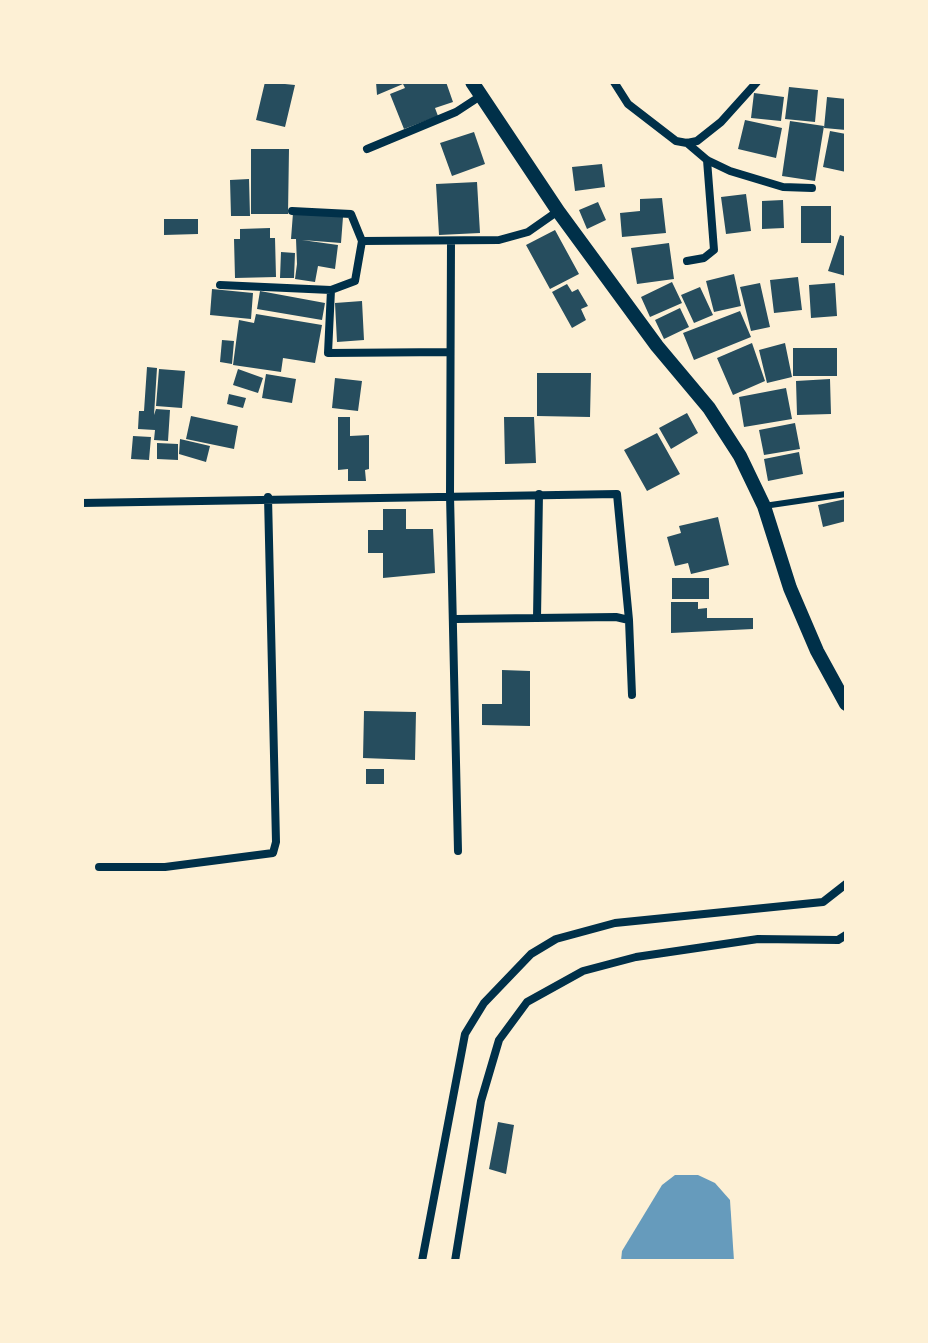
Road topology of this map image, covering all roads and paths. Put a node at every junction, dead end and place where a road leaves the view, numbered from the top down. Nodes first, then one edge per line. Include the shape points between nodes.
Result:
1 (472, 82) edge
2 (614, 82) edge
3 (757, 82) edge
4 (482, 95) junction
5 (687, 143) junction
6 (367, 149) dead end
7 (707, 160) junction
8 (812, 188) dead end
9 (292, 211) dead end
10 (558, 211) junction
11 (362, 241) junction
12 (451, 241) junction
13 (687, 261) dead end
14 (220, 285) dead end
15 (331, 290) junction
16 (450, 352) junction
17 (539, 494) junction
18 (846, 494) edge
19 (450, 495) junction
20 (268, 497) junction
21 (82, 503) edge
22 (764, 506) junction
23 (537, 618) junction
24 (456, 619) junction
25 (629, 620) junction
26 (632, 695) dead end
27 (846, 704) edge
28 (458, 851) dead end
29 (99, 867) dead end
30 (846, 884) edge
31 (846, 935) edge
32 (422, 1261) edge
33 (455, 1261) edge

1 - 4 street
2 - 5 street via 628,104 676,141
3 - 5 street via 721,122
4 - 6 street via 456,112
4 - 10 street
5 - 7 street
7 - 8 street via 758,181
7 - 13 street via 714,250
9 - 11 street via 351,214
10 - 12 street via 528,232 499,240
10 - 22 street via 709,408
11 - 12 street
11 - 15 street via 355,281
12 - 16 street
14 - 15 street
15 - 16 street via 328,353
16 - 19 street
17 - 19 street
17 - 23 street
17 - 25 street via 617,494
18 - 22 lane
19 - 20 street
19 - 24 street
20 - 21 street
20 - 29 street via 273,853 165,867
22 - 27 street via 790,588
23 - 24 street
23 - 25 street
24 - 28 street
25 - 26 street
30 - 32 street via 823,902 615,923 556,939 531,954 484,1003 465,1034
31 - 33 street via 838,940 758,939 636,957 583,971 527,1002 499,1040 481,1101

